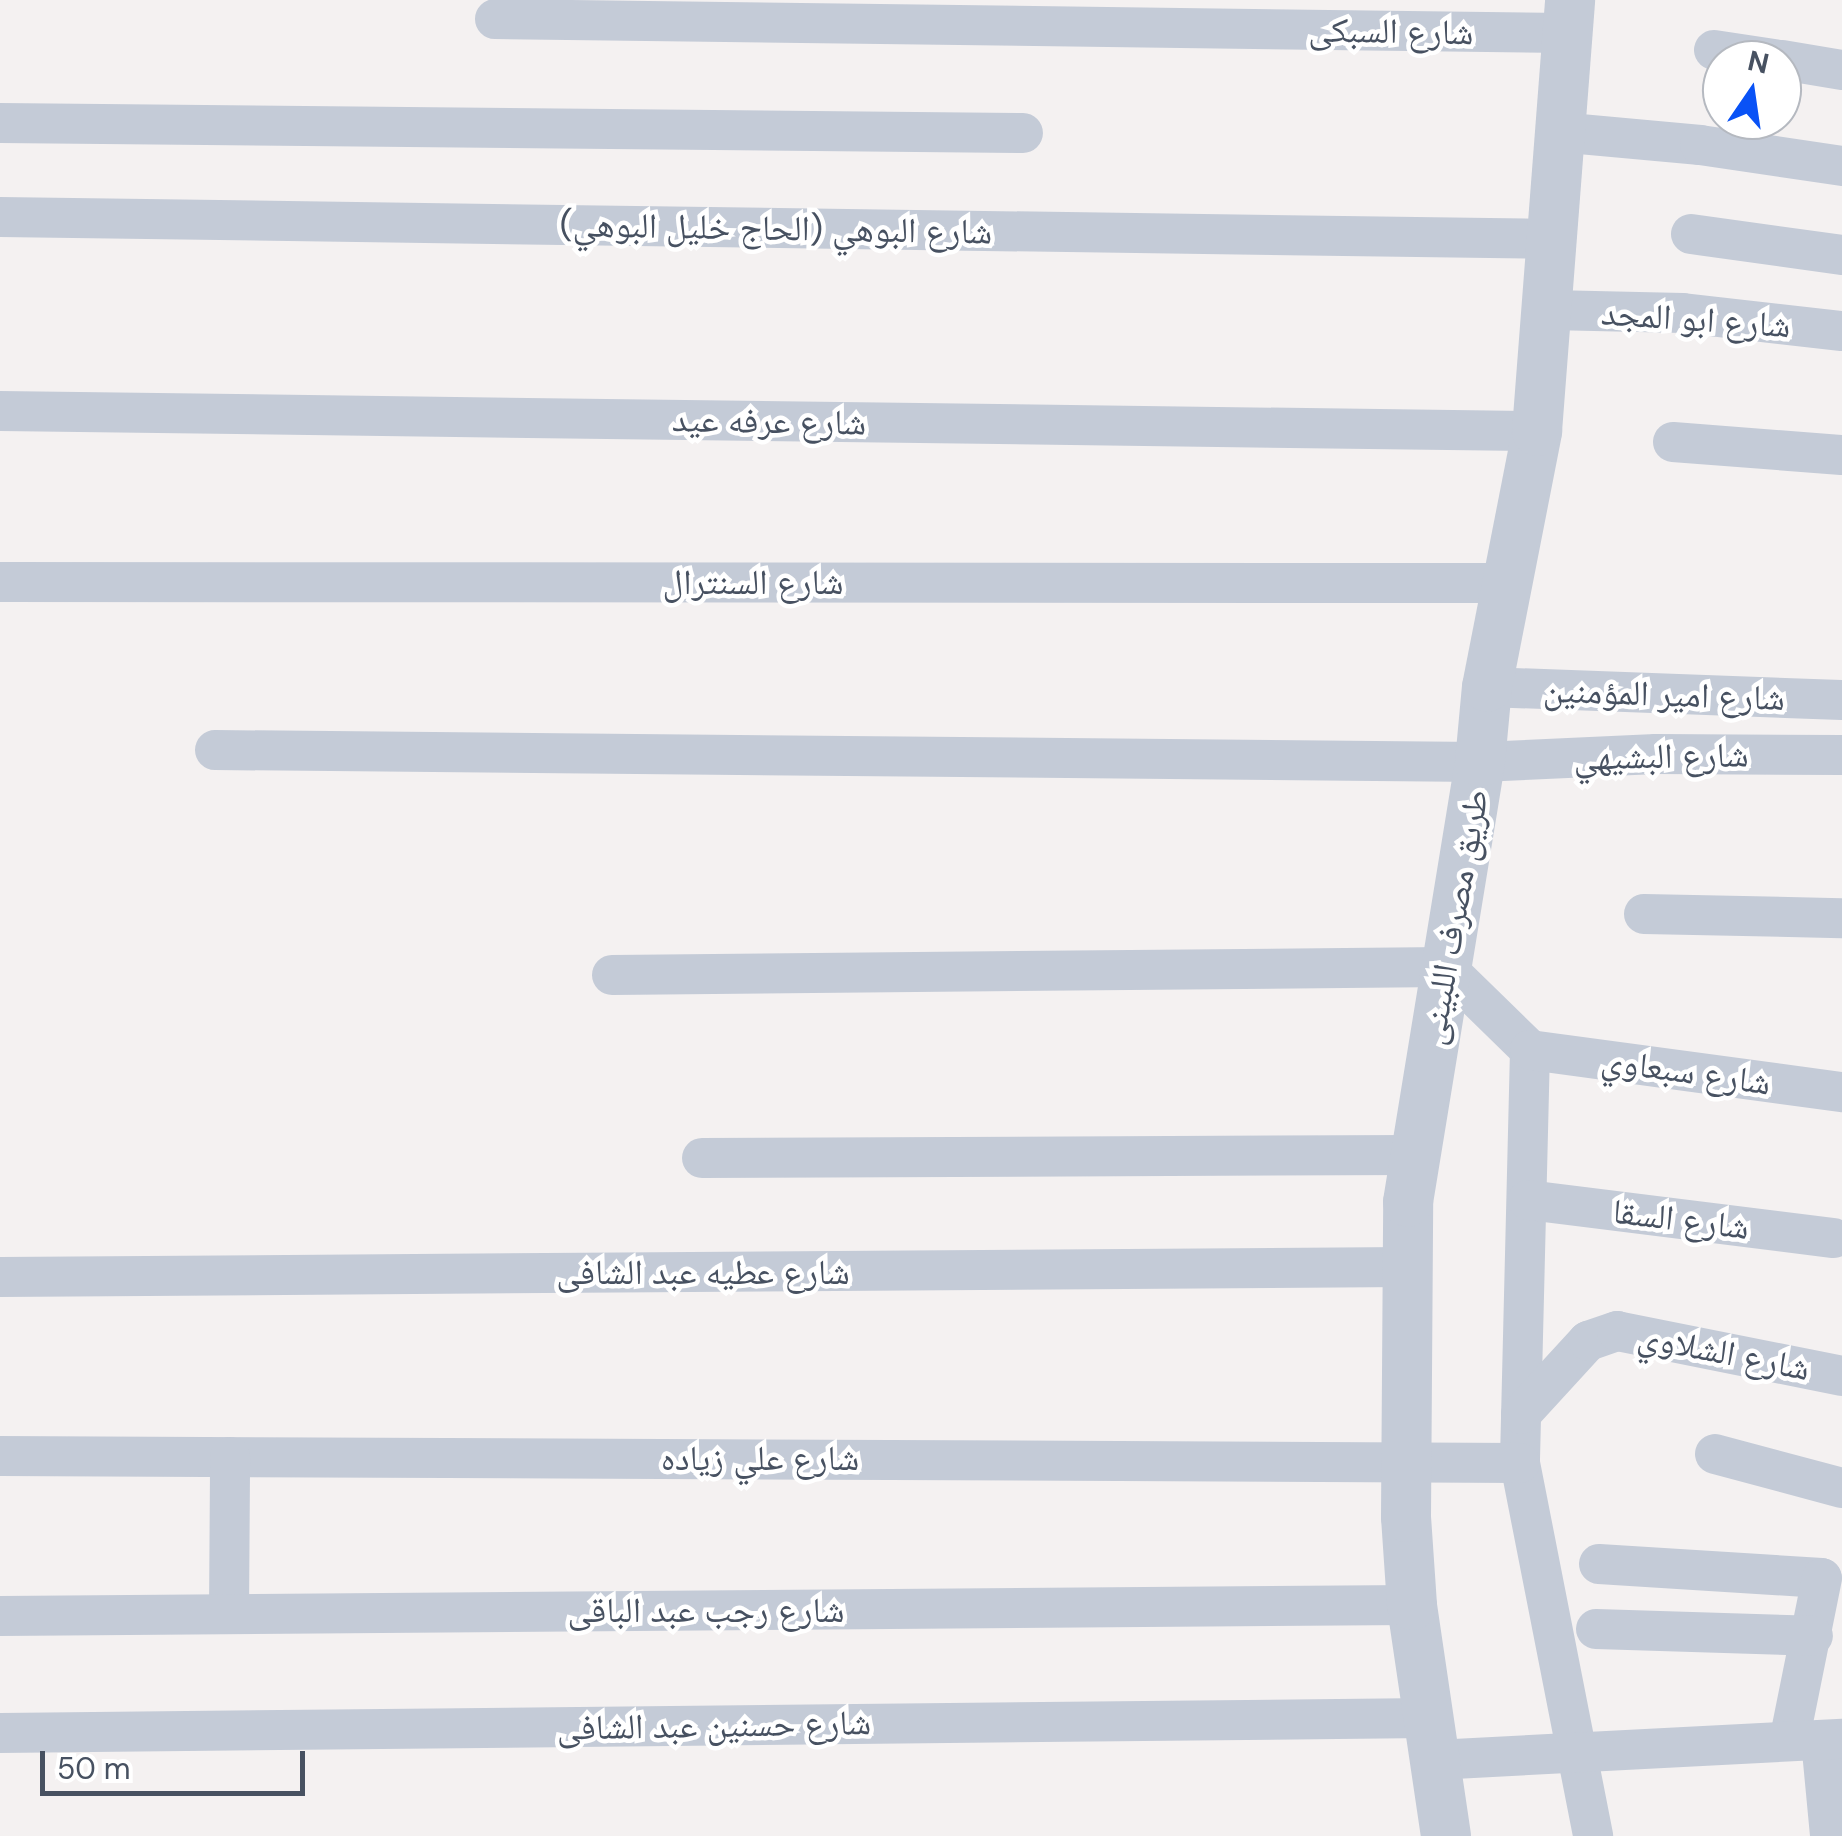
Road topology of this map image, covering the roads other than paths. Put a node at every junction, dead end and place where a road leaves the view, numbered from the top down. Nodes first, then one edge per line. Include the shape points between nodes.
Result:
1 (1568, 16) edge
2 (496, 20) dead end
3 (1802, 64) edge
4 (1842, 70) edge
5 (0, 123) edge
6 (1558, 132) junction
7 (1023, 133) dead end
8 (1842, 166) edge
9 (0, 216) edge
10 (1691, 234) dead end
11 (1552, 239) junction
12 (1842, 255) edge
13 (1550, 310) junction
14 (1842, 331) edge
15 (0, 411) edge
16 (1537, 431) junction
17 (1673, 442) dead end
18 (1842, 455) edge
19 (0, 582) edge
20 (1505, 583) junction
21 (1487, 687) junction
22 (1842, 700) edge
23 (215, 750) dead end
24 (1842, 756) edge
25 (1480, 762) junction
26 (1644, 914) dead end
27 (1842, 918) edge
28 (1445, 967) junction
29 (612, 975) dead end
30 (1530, 1050) junction
31 (1842, 1092) edge
32 (1415, 1155) junction
33 (702, 1158) dead end
34 (1528, 1200) junction
35 (1834, 1238) dead end
36 (1406, 1267) junction
37 (0, 1277) edge
38 (1842, 1376) edge
39 (1521, 1414) junction
40 (1716, 1454) dead end
41 (0, 1456) edge
42 (230, 1457) junction
43 (1406, 1459) junction
44 (1520, 1463) junction
45 (1842, 1488) edge
46 (1599, 1564) dead end
47 (1412, 1605) junction
48 (228, 1614) junction
49 (0, 1616) edge
50 (1596, 1629) dead end
51 (1813, 1636) junction
52 (0, 1733) edge
53 (1431, 1739) junction
54 (1817, 1740) edge
55 (1576, 1752) junction
56 (1446, 1836) edge
57 (1593, 1836) edge
58 (1830, 1836) edge

1 - 2 street, شارع السبكى
1 - 6 street, طريق مصرف اللبينى
3 - 4 street
5 - 7 street
6 - 8 street
6 - 11 street, طريق مصرف اللبينى
9 - 11 street, شارع البوهي (الحاج خليل البوهي)
10 - 12 street
11 - 13 street, طريق مصرف اللبينى
13 - 14 street, شارع ابو المجد via 1683,313
13 - 16 street, طريق مصرف اللبينى
15 - 16 street, شارع عرفه عيد
16 - 20 street, طريق مصرف اللبينى
17 - 18 street
19 - 20 street, شارع السنترال
20 - 21 street, طريق مصرف اللبينى
21 - 22 street, شارع امير المؤمنين
21 - 25 street, طريق مصرف اللبينى
23 - 25 street, شارع البشيهي
24 - 25 street, شارع البشيهي via 1656,754
25 - 28 street, طريق مصرف اللبينى
26 - 27 street
28 - 29 street
28 - 30 street
28 - 32 street, طريق مصرف اللبينى
30 - 31 street, شارع سبعاوي
30 - 34 street
32 - 33 street
32 - 36 street, طريق مصرف اللبينى
34 - 35 street, شارع السقا
34 - 39 street
36 - 37 street, شارع عطيه عبد الشافى
36 - 43 street, طريق مصرف اللبينى
38 - 39 street, شارع الشلاوي via 1617,1331 1588,1340
39 - 44 street
40 - 45 street
41 - 42 street, شارع علي زياده
42 - 43 street, شارع علي زياده
42 - 48 street
43 - 44 street, شارع علي زياده
43 - 47 street, طريق مصرف اللبينى
44 - 55 street
46 - 51 street via 1818,1576 1824,1584
47 - 48 street, شارع رجب عبد الباقى
47 - 53 street, طريق مصرف اللبينى
48 - 49 street, شارع رجب عبد الباقى
50 - 51 street
51 - 54 street
52 - 53 street, شارع حسنين عبد الشافى
53 - 55 street, شارع حسنين عبد الشافى
53 - 56 street, طريق مصرف اللبينى
54 - 55 street, شارع حسنين عبد الشافى
54 - 58 street
55 - 57 street

